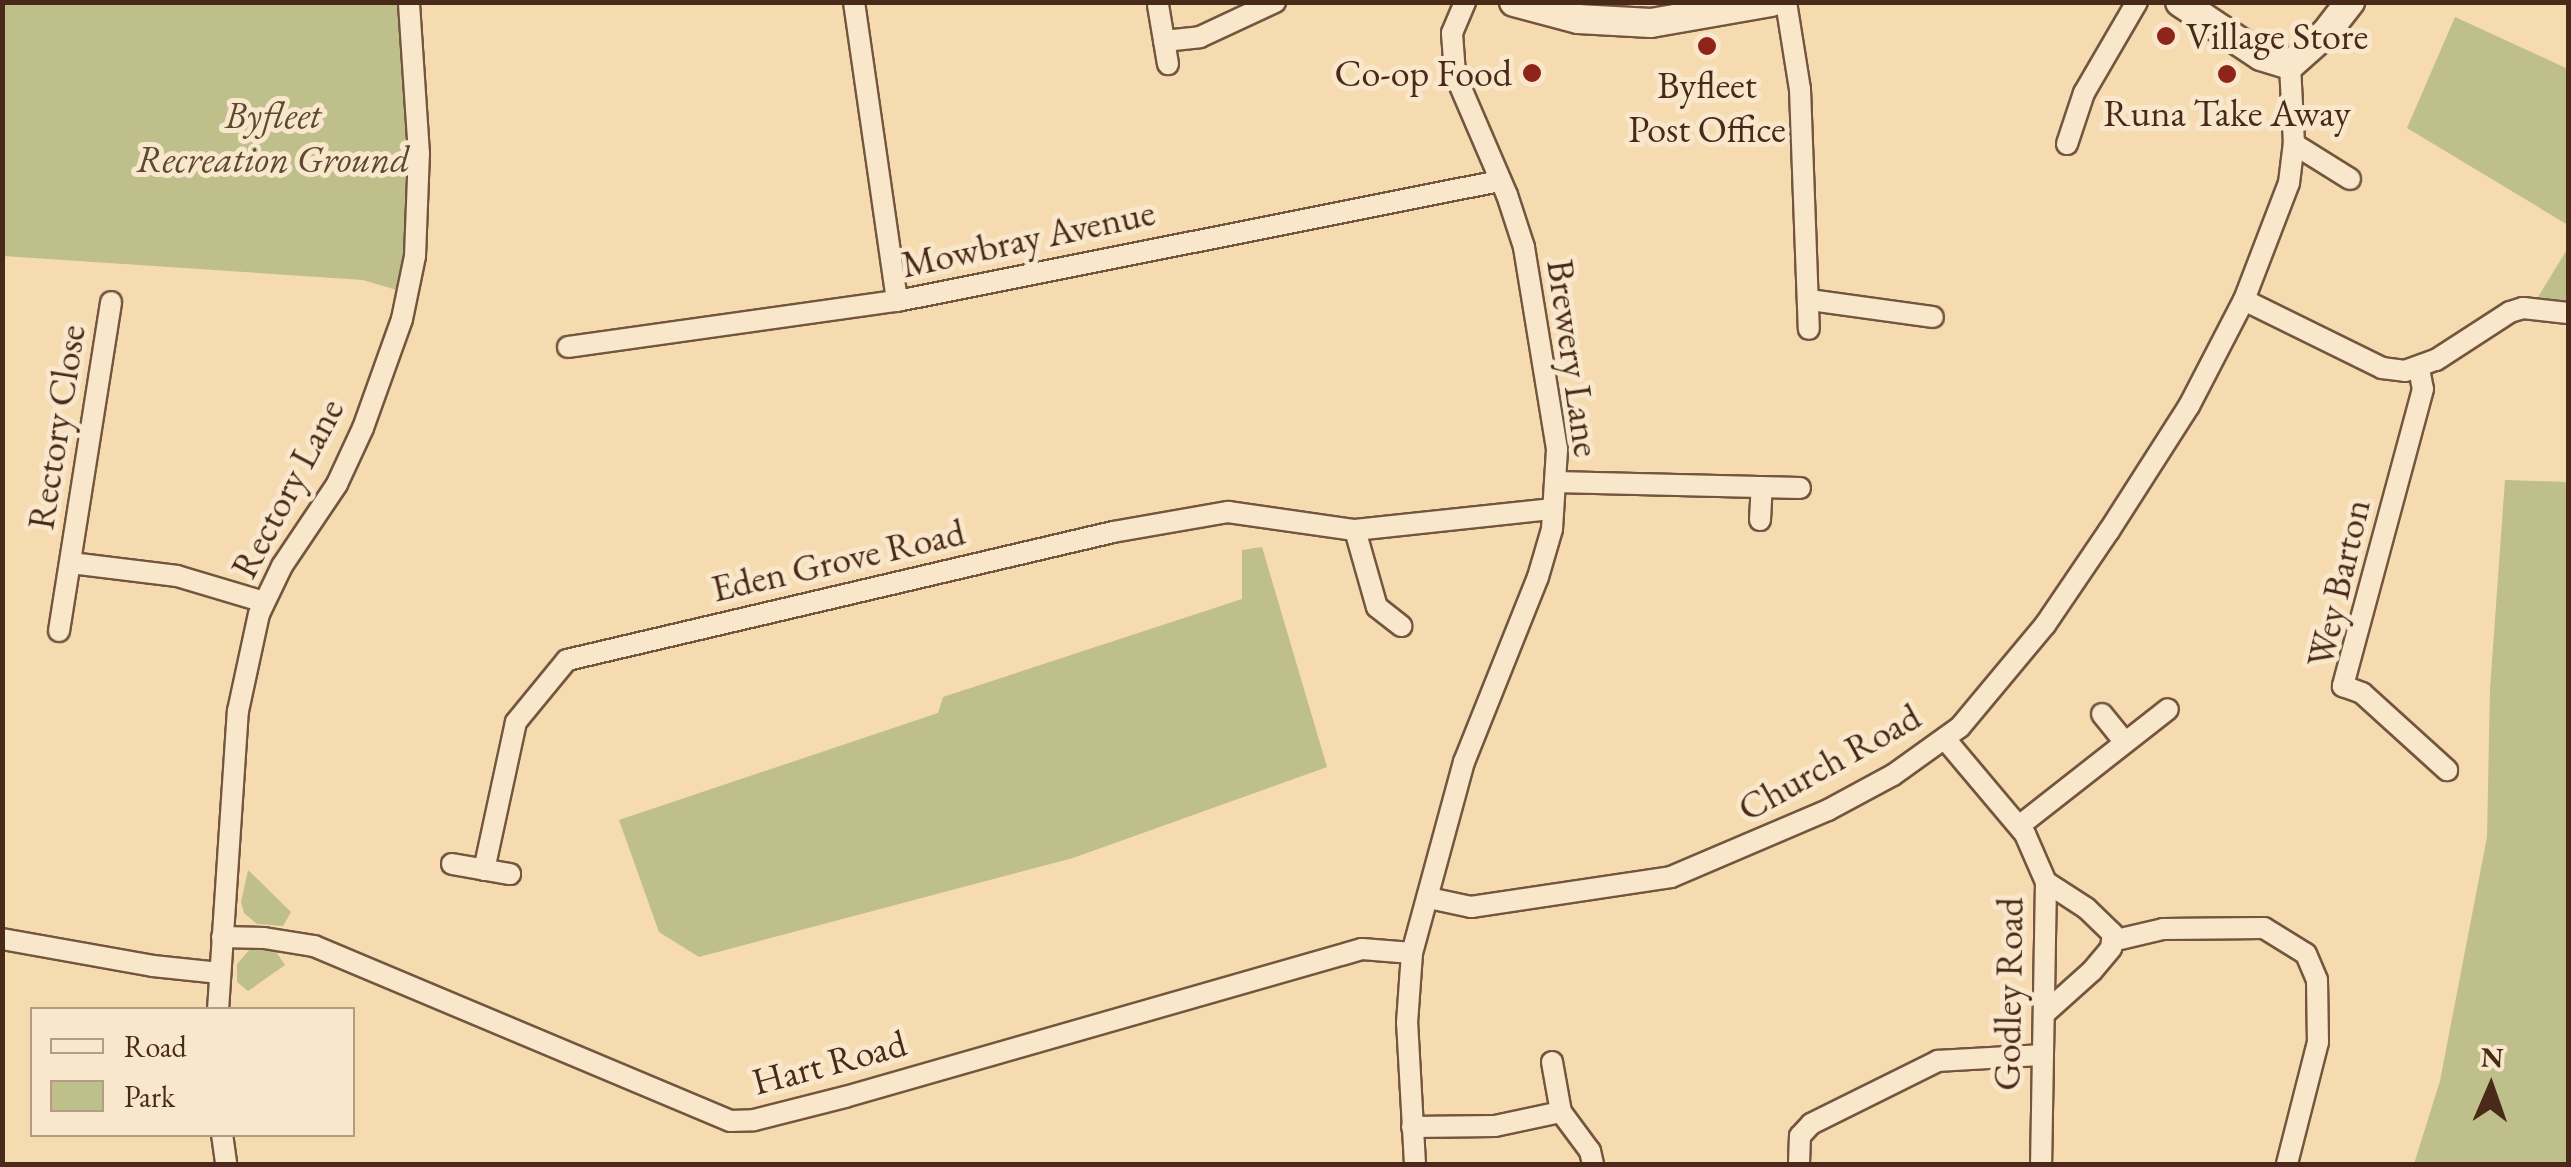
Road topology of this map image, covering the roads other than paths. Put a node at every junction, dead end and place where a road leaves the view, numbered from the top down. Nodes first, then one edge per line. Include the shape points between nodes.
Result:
1 (408, 2) edge
2 (854, 2) edge
3 (1275, 2) edge
4 (1465, 2) edge
5 (1514, 2) edge
6 (1771, 2) edge
7 (1786, 2) edge
8 (2138, 2) edge
9 (2180, 2) edge
10 (2350, 2) edge
11 (1158, 6) dead end
12 (1683, 11) edge
13 (1164, 40) junction
14 (1168, 64) dead end
15 (2290, 65) junction
16 (2067, 144) dead end
17 (2294, 144) junction
18 (2350, 179) dead end
19 (1498, 182) junction
20 (1810, 300) junction
21 (2244, 300) junction
22 (897, 301) junction
23 (111, 302) dead end
24 (2568, 313) edge
25 (1933, 317) dead end
26 (1810, 329) dead end
27 (568, 347) dead end
28 (2419, 369) junction
29 (1555, 482) junction
30 (1762, 487) junction
31 (1800, 488) dead end
32 (1554, 509) junction
33 (1760, 520) dead end
34 (1354, 530) junction
35 (71, 563) junction
36 (264, 602) junction
37 (1401, 626) dead end
38 (59, 630) dead end
39 (2168, 709) dead end
40 (2102, 714) dead end
41 (1945, 739) junction
42 (2125, 742) junction
43 (2447, 770) dead end
44 (2019, 826) junction
45 (452, 864) dead end
46 (484, 870) junction
47 (510, 874) dead end
48 (2046, 882) junction
49 (1429, 898) junction
50 (222, 937) junction
51 (2, 939) edge
52 (2112, 941) junction
53 (1412, 953) junction
54 (220, 972) junction
55 (218, 1007) edge
56 (2044, 1014) junction
57 (2043, 1054) junction
58 (1552, 1062) dead end
59 (1561, 1112) junction
60 (1412, 1128) junction
61 (222, 1137) edge
62 (226, 1164) edge
63 (1415, 1164) edge
64 (1593, 1164) edge
65 (1799, 1164) edge
66 (2042, 1164) edge
67 (2287, 1164) edge

1 - 36 street, Rectory Lane via 418,222 402,318 337,484
2 - 22 street
3 - 13 street via 1200,37
4 - 19 street, Brewery Lane via 1452,33 1455,74
5 - 12 street via 1597,22
6 - 12 street
7 - 20 street via 1800,89
8 - 16 street via 2079,104
9 - 15 street via 2261,56
10 - 15 street
11 - 13 street
13 - 14 street
15 - 17 street, Church Road
17 - 18 street
17 - 21 street, Church Road via 2289,184
19 - 22 street, Mowbray Avenue
19 - 29 street, Brewery Lane via 1524,247 1557,450
20 - 25 street
20 - 26 street
21 - 28 street via 2382,368
21 - 41 street, Church Road via 2148,472 2046,624
22 - 27 street, Mowbray Avenue
23 - 35 street, Rectory Close
24 - 28 street via 2510,312
28 - 43 street, Wey Barton via 2422,389 2343,686 2362,693
29 - 30 street
29 - 32 street, Brewery Lane
30 - 31 street
30 - 33 street
32 - 34 street, Eden Grove Road
32 - 49 street, Brewery Lane via 1538,577 1464,762
34 - 37 street via 1377,607
34 - 46 street, Eden Grove Road via 1228,512 1113,532 567,660 516,722
35 - 36 street, Rectory Close via 177,576
35 - 38 street, Rectory Close
36 - 50 street, Rectory Lane via 238,711
39 - 42 street
40 - 42 street
41 - 44 street, Godley Road
41 - 49 street, Church Road via 1828,810 1671,878 1470,907
42 - 44 street
44 - 48 street, Godley Road
45 - 46 street
46 - 47 street
48 - 52 street via 2086,908 2113,934
48 - 56 street, Godley Road
49 - 53 street
50 - 53 street, Hart Road via 314,946 730,1121 845,1096 1362,948
50 - 54 street, Rectory Lane
51 - 54 street
52 - 56 street via 2092,971
52 - 67 street via 2163,929 2264,928 2306,954 2317,980 2318,1042
53 - 60 street via 1406,1023
54 - 55 street, Rectory Lane
56 - 57 street, Godley Road
57 - 65 street via 1938,1061 1812,1124 1800,1136
57 - 66 street, Godley Road
58 - 59 street
59 - 60 street via 1495,1126
59 - 64 street
60 - 63 street
61 - 62 street

